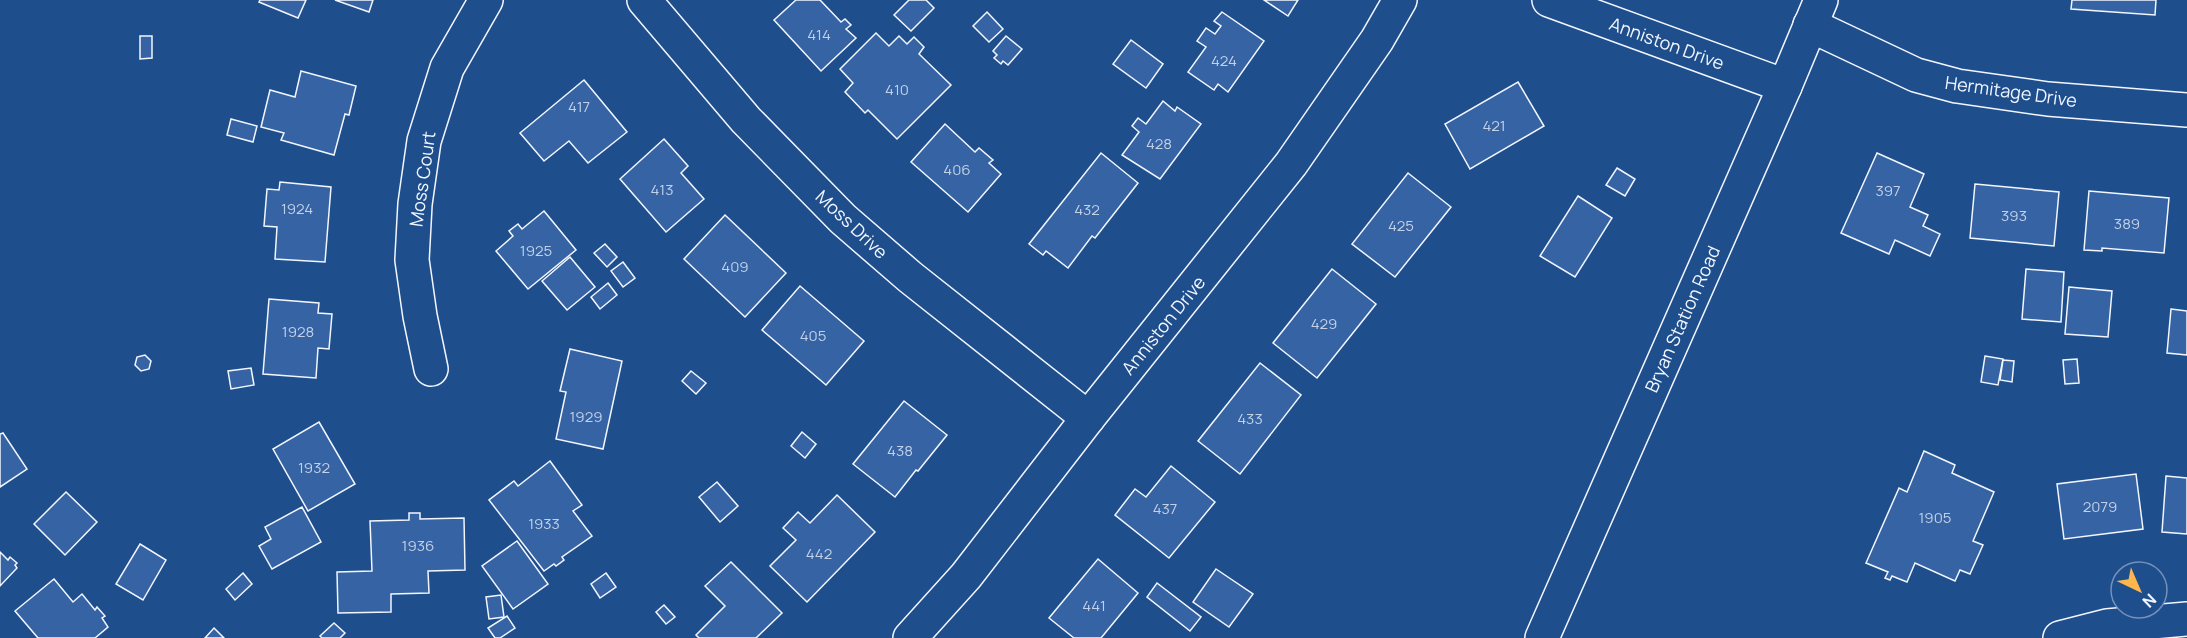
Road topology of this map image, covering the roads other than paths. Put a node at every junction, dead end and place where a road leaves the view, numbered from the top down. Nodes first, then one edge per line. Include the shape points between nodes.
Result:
1 (486, 0) edge
2 (644, 0) edge
3 (1400, 0) edge
4 (1550, 0) edge
5 (1815, 13) edge
6 (1785, 86) junction
7 (2187, 110) edge
8 (431, 369) dead end
9 (1088, 418) junction
10 (2187, 620) edge
11 (910, 638) edge
12 (1542, 638) edge
13 (2060, 638) edge

1 - 8 street, Moss Court via 447,68 424,141 412,260
2 - 9 street, Moss Drive via 746,120 843,219
3 - 9 street, Anniston Drive via 1377,40 1290,164
4 - 6 street, Anniston Drive
5 - 6 street, Bryan Station Road
5 - 7 street, Hermitage Drive via 1916,75 1957,86 2048,99
6 - 12 street, Bryan Station Road
9 - 11 street, Anniston Drive via 966,576
10 - 13 street via 2107,627

